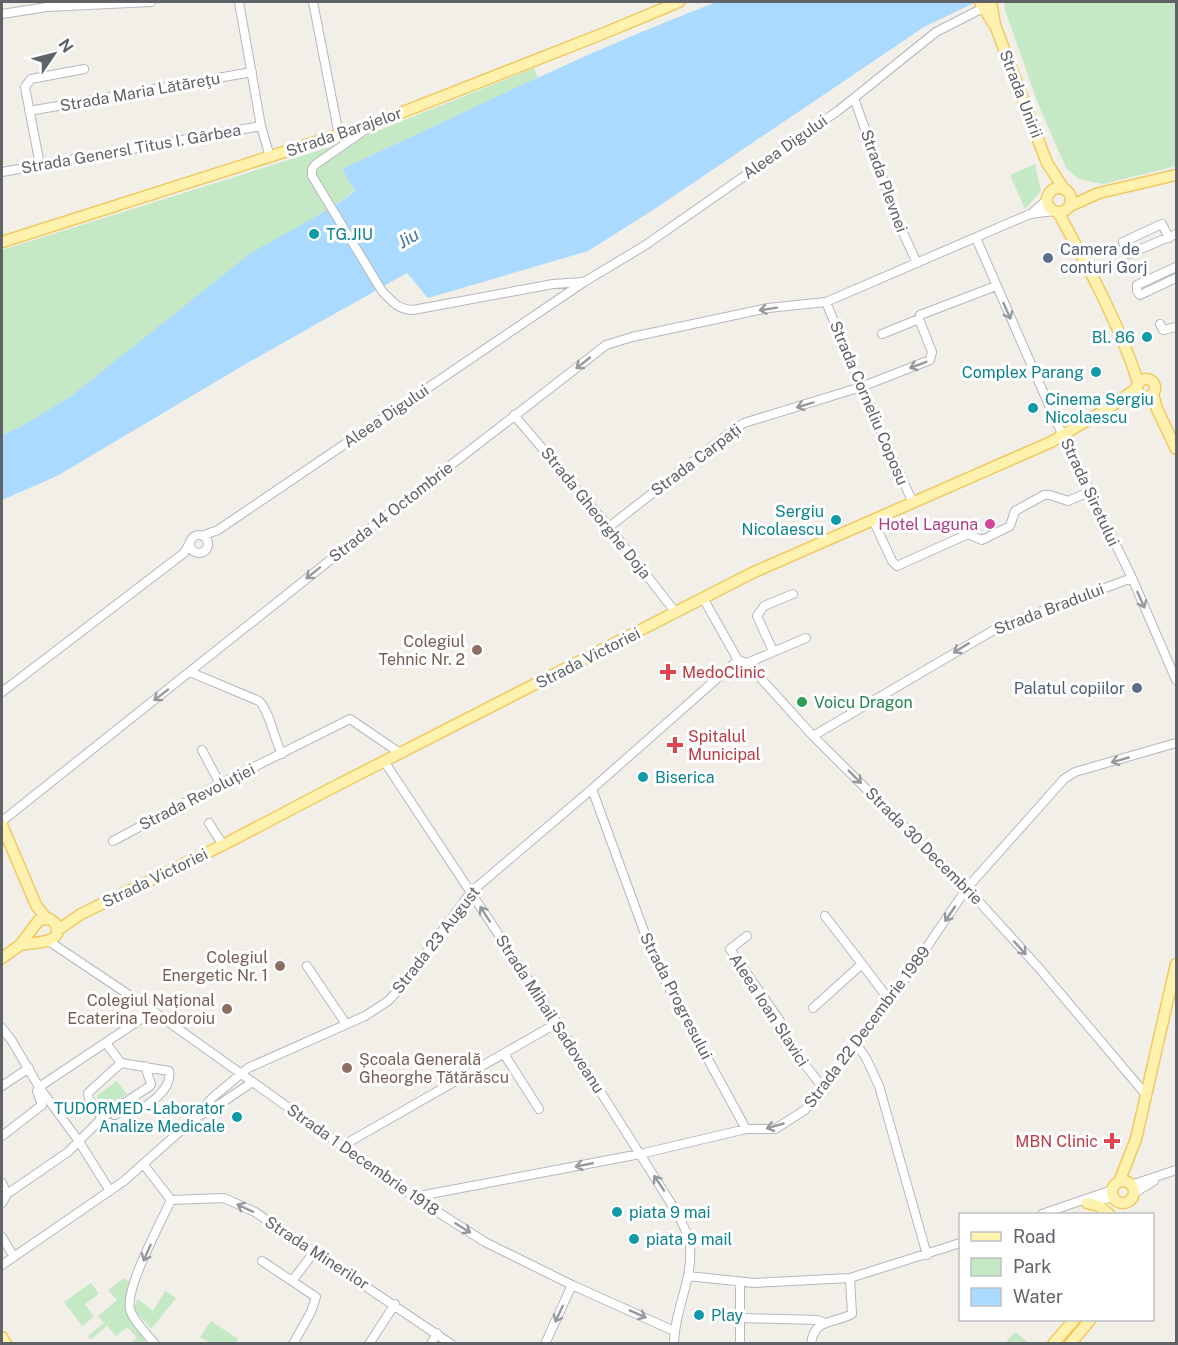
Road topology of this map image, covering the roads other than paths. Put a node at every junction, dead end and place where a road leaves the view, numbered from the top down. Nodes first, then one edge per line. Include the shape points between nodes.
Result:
1 (151, 2) edge
2 (239, 2) edge
3 (313, 2) edge
4 (679, 2) edge
5 (984, 4) edge
6 (2, 14) edge
7 (84, 69) dead end
8 (252, 72) junction
9 (854, 98) junction
10 (29, 111) junction
11 (375, 123) junction
12 (261, 126) junction
13 (339, 135) junction
14 (270, 157) junction
15 (1047, 163) junction
16 (40, 165) junction
17 (2, 172) edge
18 (1176, 175) edge
19 (1066, 191) junction
20 (1099, 193) junction
21 (1049, 196) junction
22 (1062, 210) junction
23 (1030, 214) junction
24 (1173, 236) edge
25 (976, 238) junction
26 (2, 242) edge
27 (916, 263) junction
28 (1176, 267) edge
29 (1176, 278) edge
30 (584, 282) junction
31 (996, 286) junction
32 (826, 302) junction
33 (919, 319) junction
34 (1160, 324) dead end
35 (1176, 327) edge
36 (882, 334) dead end
37 (1129, 355) junction
38 (861, 387) junction
39 (1143, 391) junction
40 (514, 415) junction
41 (1062, 434) junction
42 (1176, 449) edge
43 (1089, 492) junction
44 (912, 503) junction
45 (873, 520) junction
46 (609, 527) junction
47 (206, 540) junction
48 (189, 544) junction
49 (184, 553) junction
50 (199, 553) junction
51 (1132, 578) junction
52 (793, 594) dead end
53 (703, 598) junction
54 (676, 612) junction
55 (806, 638) dead end
56 (773, 651) junction
57 (742, 662) junction
58 (190, 672) junction
59 (1176, 680) edge
60 (2, 692) edge
61 (813, 736) junction
62 (1176, 743) edge
63 (202, 750) dead end
64 (400, 753) junction
65 (282, 754) junction
66 (384, 761) junction
67 (220, 784) junction
68 (592, 789) junction
69 (2, 823) edge
70 (209, 823) dead end
71 (113, 841) dead end
72 (223, 845) junction
73 (967, 888) junction
74 (471, 891) junction
75 (825, 916) dead end
76 (47, 930) junction
77 (747, 936) dead end
78 (2, 958) edge
79 (862, 964) junction
80 (1176, 964) edge
81 (307, 966) dead end
82 (890, 1001) junction
83 (813, 1008) dead end
84 (153, 1011) junction
85 (557, 1023) junction
86 (346, 1024) junction
87 (2, 1028) edge
88 (106, 1042) junction
89 (857, 1045) junction
90 (504, 1054) junction
91 (121, 1064) junction
92 (144, 1066) junction
93 (29, 1068) junction
94 (240, 1074) junction
95 (251, 1083) junction
96 (2, 1086) edge
97 (39, 1087) junction
98 (823, 1088) junction
99 (1147, 1096) junction
100 (539, 1109) dead end
101 (196, 1117) junction
102 (102, 1118) junction
103 (746, 1129) junction
104 (2, 1136) edge
105 (78, 1140) junction
106 (342, 1146) junction
107 (640, 1154) junction
108 (144, 1165) junction
109 (1173, 1171) edge
110 (2, 1183) edge
111 (110, 1191) junction
112 (1123, 1192) junction
113 (7, 1194) junction
114 (414, 1197) junction
115 (171, 1200) junction
116 (2, 1203) edge
117 (1082, 1203) junction
118 (1049, 1213) edge
119 (1108, 1213) edge
120 (1116, 1213) edge
121 (1123, 1213) edge
122 (2, 1237) edge
123 (959, 1244) edge
124 (315, 1251) junction
125 (927, 1255) junction
126 (14, 1257) junction
127 (262, 1261) dead end
128 (2, 1265) edge
129 (688, 1276) junction
130 (850, 1278) junction
131 (292, 1281) junction
132 (740, 1282) junction
133 (572, 1285) junction
134 (395, 1304) junction
135 (739, 1318) junction
136 (1073, 1321) edge
137 (825, 1323) junction
138 (1086, 1324) edge
139 (674, 1331) junction
140 (437, 1333) junction
141 (2, 1337) edge
142 (6, 1344) edge
143 (155, 1344) edge
144 (293, 1344) edge
145 (369, 1344) edge
146 (431, 1344) edge
147 (452, 1344) edge
148 (545, 1344) edge
149 (674, 1344) edge
150 (740, 1344) edge
151 (811, 1344) edge
152 (1053, 1344) edge
153 (1070, 1344) edge

1 - 6 street via 47,7
2 - 8 street
3 - 13 street
4 - 11 main road, Strada Barajelor
5 - 9 street, Aleea Digului via 936,32
5 - 15 main road, Strada Unirii
7 - 10 street via 31,79 25,87
8 - 10 street, Strada Maria Lătăreţu
8 - 12 street
9 - 27 street, Strada Plevnei
9 - 30 street, Aleea Digului via 644,246
10 - 16 street
11 - 13 main road, Strada Barajelor
11 - 30 street, Aleea Digului via 312,169 312,176 382,291 403,309
12 - 14 street
12 - 16 street, Strada Genersl Titus I. Gârbea
13 - 14 main road, Strada Barajelor
14 - 26 main road, Strada Barajelor
15 - 19 main road, Strada Unirii
15 - 21 main road, Strada Unirii
16 - 17 street, Strada Genersl Titus I. Gârbea
18 - 20 main road
19 - 20 main road
19 - 21 main road via 1059,188
19 - 22 main road, Strada Unirii via 1071,201
20 - 22 main road
21 - 22 main road, Strada Unirii via 1048,204
21 - 23 street
22 - 23 street
22 - 37 main road, Strada Unirii
23 - 25 street, Strada 14 Octombrie
24 - 24 street via 1129,254 1123,242 1162,224
25 - 27 street, Strada 14 Octombrie
25 - 31 street, Strada Siretului
27 - 32 street, Strada 14 Octombrie
28 - 29 street via 1137,285 1137,291 1140,295
30 - 47 street, Aleea Digului
31 - 33 street via 923,313
31 -> 41 street, Strada Siretului
32 - 38 street, Strada Corneliu Coposu
32 -> 40 street, Strada 14 Octombrie via 768,308 615,341
33 - 36 street
33 -> 38 street, Strada Carpați via 932,352 930,360
34 - 35 street via 1163,330
37 - 39 main road, Strada Unirii
37 - 39 main road, Strada Unirii via 1155,386
38 - 44 street, Strada Corneliu Coposu
38 -> 46 street, Strada Carpați via 744,423
39 - 41 main road, Strada Victoriei
39 - 42 main road, Strada Unirii via 1158,409
40 - 46 street, Strada Gheorghe Doja
40 -> 58 street, Strada 14 Octombrie
41 - 43 street, Strada Siretului
41 - 44 main road, Strada Victoriei
43 - 45 street via 1068,501 1044,495 1015,511 1006,530 982,540 968,534 897,566
43 - 51 street, Strada Siretului
44 - 45 main road, Strada Victoriei
45 - 53 main road, Strada Victoriei
46 - 54 street, Strada Gheorghe Doja
47 - 48 street via 194,535
47 - 50 street via 207,549
48 - 49 street
48 - 50 street
49 - 50 street
49 - 60 street
51 -> 59 street, Strada Siretului
51 -> 61 street, Strada Bradului via 991,631
52 - 56 street via 764,606 757,616
53 - 54 main road, Strada Victoriei
53 - 57 street, Strada 30 Decembrie
54 - 64 main road, Strada Victoriei
55 - 56 street, Strada 23 August
56 - 57 street, Strada 23 August
57 - 61 street, Strada 30 Decembrie
57 - 68 street, Strada 23 August
58 - 65 street via 259,701
58 -> 69 street, Strada 14 Octombrie
61 -> 73 street, Strada 30 Decembrie
62 -> 73 street, Strada 22 Decembrie 1989 via 1070,774
63 - 67 street
64 - 65 street, Strada Revoluției via 350,719
64 - 66 main road, Strada Victoriei
65 - 67 street, Strada Revoluției
66 - 72 main road, Strada Victoriei
66 - 74 street, Strada Mihail Sadoveanu
67 - 71 street, Strada Revoluției
68 - 74 street, Strada 23 August
68 - 103 street, Strada Progresului via 656,964
69 - 76 main road
70 - 72 street
72 - 76 main road, Strada Victoriei
73 -> 82 street, Strada 22 Decembrie 1989
73 -> 99 street, Strada 30 Decembrie
85 -> 74 street, Strada Mihail Sadoveanu
74 - 86 street, Strada 23 August via 394,996
75 - 79 street
76 - 78 main road, Strada Victoriei
76 - 84 street, Strada 1 Decembrie 1918 via 72,955
77 - 98 street, Aleea Ioan Slavici via 730,949 780,1021 780,1032
79 - 82 street
79 - 83 street
80 - 99 main road
81 - 86 street
82 - 89 street, Strada 22 Decembrie 1989
84 - 88 street
84 - 94 street, Strada 1 Decembrie 1918
85 - 90 street
85 - 107 street, Strada Mihail Sadoveanu
86 - 94 street, Strada 23 August
87 - 93 street
88 - 91 street
88 - 97 street
89 - 98 street, Strada 22 Decembrie 1989
89 - 125 street via 879,1086
90 - 100 street
90 - 106 street
91 - 92 street
91 - 102 street via 88,1093
92 - 102 street via 150,1086
92 - 102 street via 169,1071 165,1090 118,1124
93 - 96 street
93 - 97 street
94 - 95 street, Strada 1 Decembrie 1918
94 - 101 street, Strada 23 August
95 - 101 street, Strada 23 August
95 - 106 street, Strada 1 Decembrie 1918
97 - 104 street via 42,1105
97 - 105 street
98 -> 103 street, Strada 22 Decembrie 1989 via 805,1110 777,1128
99 - 112 main road
101 - 108 street, Strada 23 August
102 - 105 street
103 - 107 street, Strada 22 Decembrie 1989
105 - 111 street
105 - 113 street via 58,1160
106 - 114 street, Strada 1 Decembrie 1918
107 -> 114 street, Strada 22 Decembrie 1989
129 -> 107 street, Strada Mihail Sadoveanu via 690,1246 679,1216
108 - 111 street, Strada 23 August
108 - 115 street
109 - 112 street
110 - 113 street
111 - 126 street, Strada 23 August
112 - 117 street
112 - 120 main road
112 - 121 main road
113 - 116 street
114 -> 133 street, Strada 1 Decembrie 1918 via 485,1242
124 -> 115 street, Strada Minerilor via 255,1212 224,1198
115 -> 143 street via 130,1299 131,1311
117 - 118 street
117 - 119 main road via 1099,1206
122 - 126 street
123 - 125 street
124 - 131 street
124 - 134 street, Strada Minerilor
125 - 130 street
126 - 128 street, Strada 23 August
127 - 131 street
129 - 132 street
129 - 139 street
130 - 132 street
130 - 137 street via 852,1314
131 - 144 street via 316,1297
132 - 135 street
133 -> 139 street, Strada 1 Decembrie 1918
133 -> 148 street
134 - 140 street, Strada Minerilor
134 - 145 street
135 - 137 street
135 - 150 street
136 - 152 main road
137 - 151 street via 815,1329
138 - 153 main road
139 - 149 street
140 - 146 street
140 - 147 street, Strada Minerilor
141 - 142 main road

